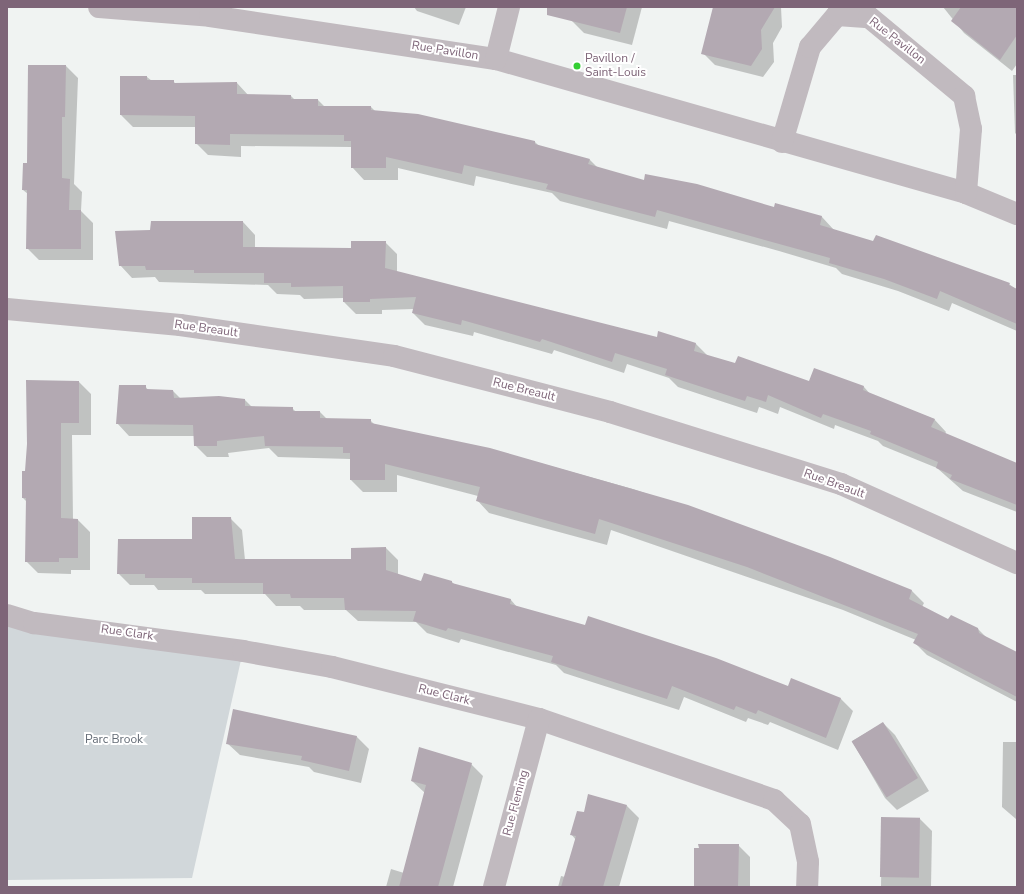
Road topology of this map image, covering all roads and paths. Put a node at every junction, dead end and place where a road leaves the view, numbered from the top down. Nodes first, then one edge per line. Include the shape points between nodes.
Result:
1 (99, 7) edge
2 (509, 7) edge
3 (496, 59) junction
4 (782, 142) junction
5 (966, 193) junction
6 (1017, 214) edge
7 (7, 309) edge
8 (1017, 563) edge
9 (7, 615) edge
10 (539, 719) junction
11 (494, 887) edge
12 (808, 887) edge

1 - 3 street, Rue Pavillon via 210,16
2 - 3 street
3 - 4 street, Rue Pavillon
4 - 5 street, Rue Pavillon
4 - 5 street, Rue Pavillon via 810,47 837,15 869,17 964,96 971,129
5 - 6 street, Rue Pavillon
7 - 8 street, Rue Breault via 180,325 394,356 610,412 841,484
9 - 10 street, Rue Clark via 34,623 235,650 332,667
10 - 11 street, Rue Fleming
10 - 12 street, Rue Clark via 774,800 800,824 808,862

